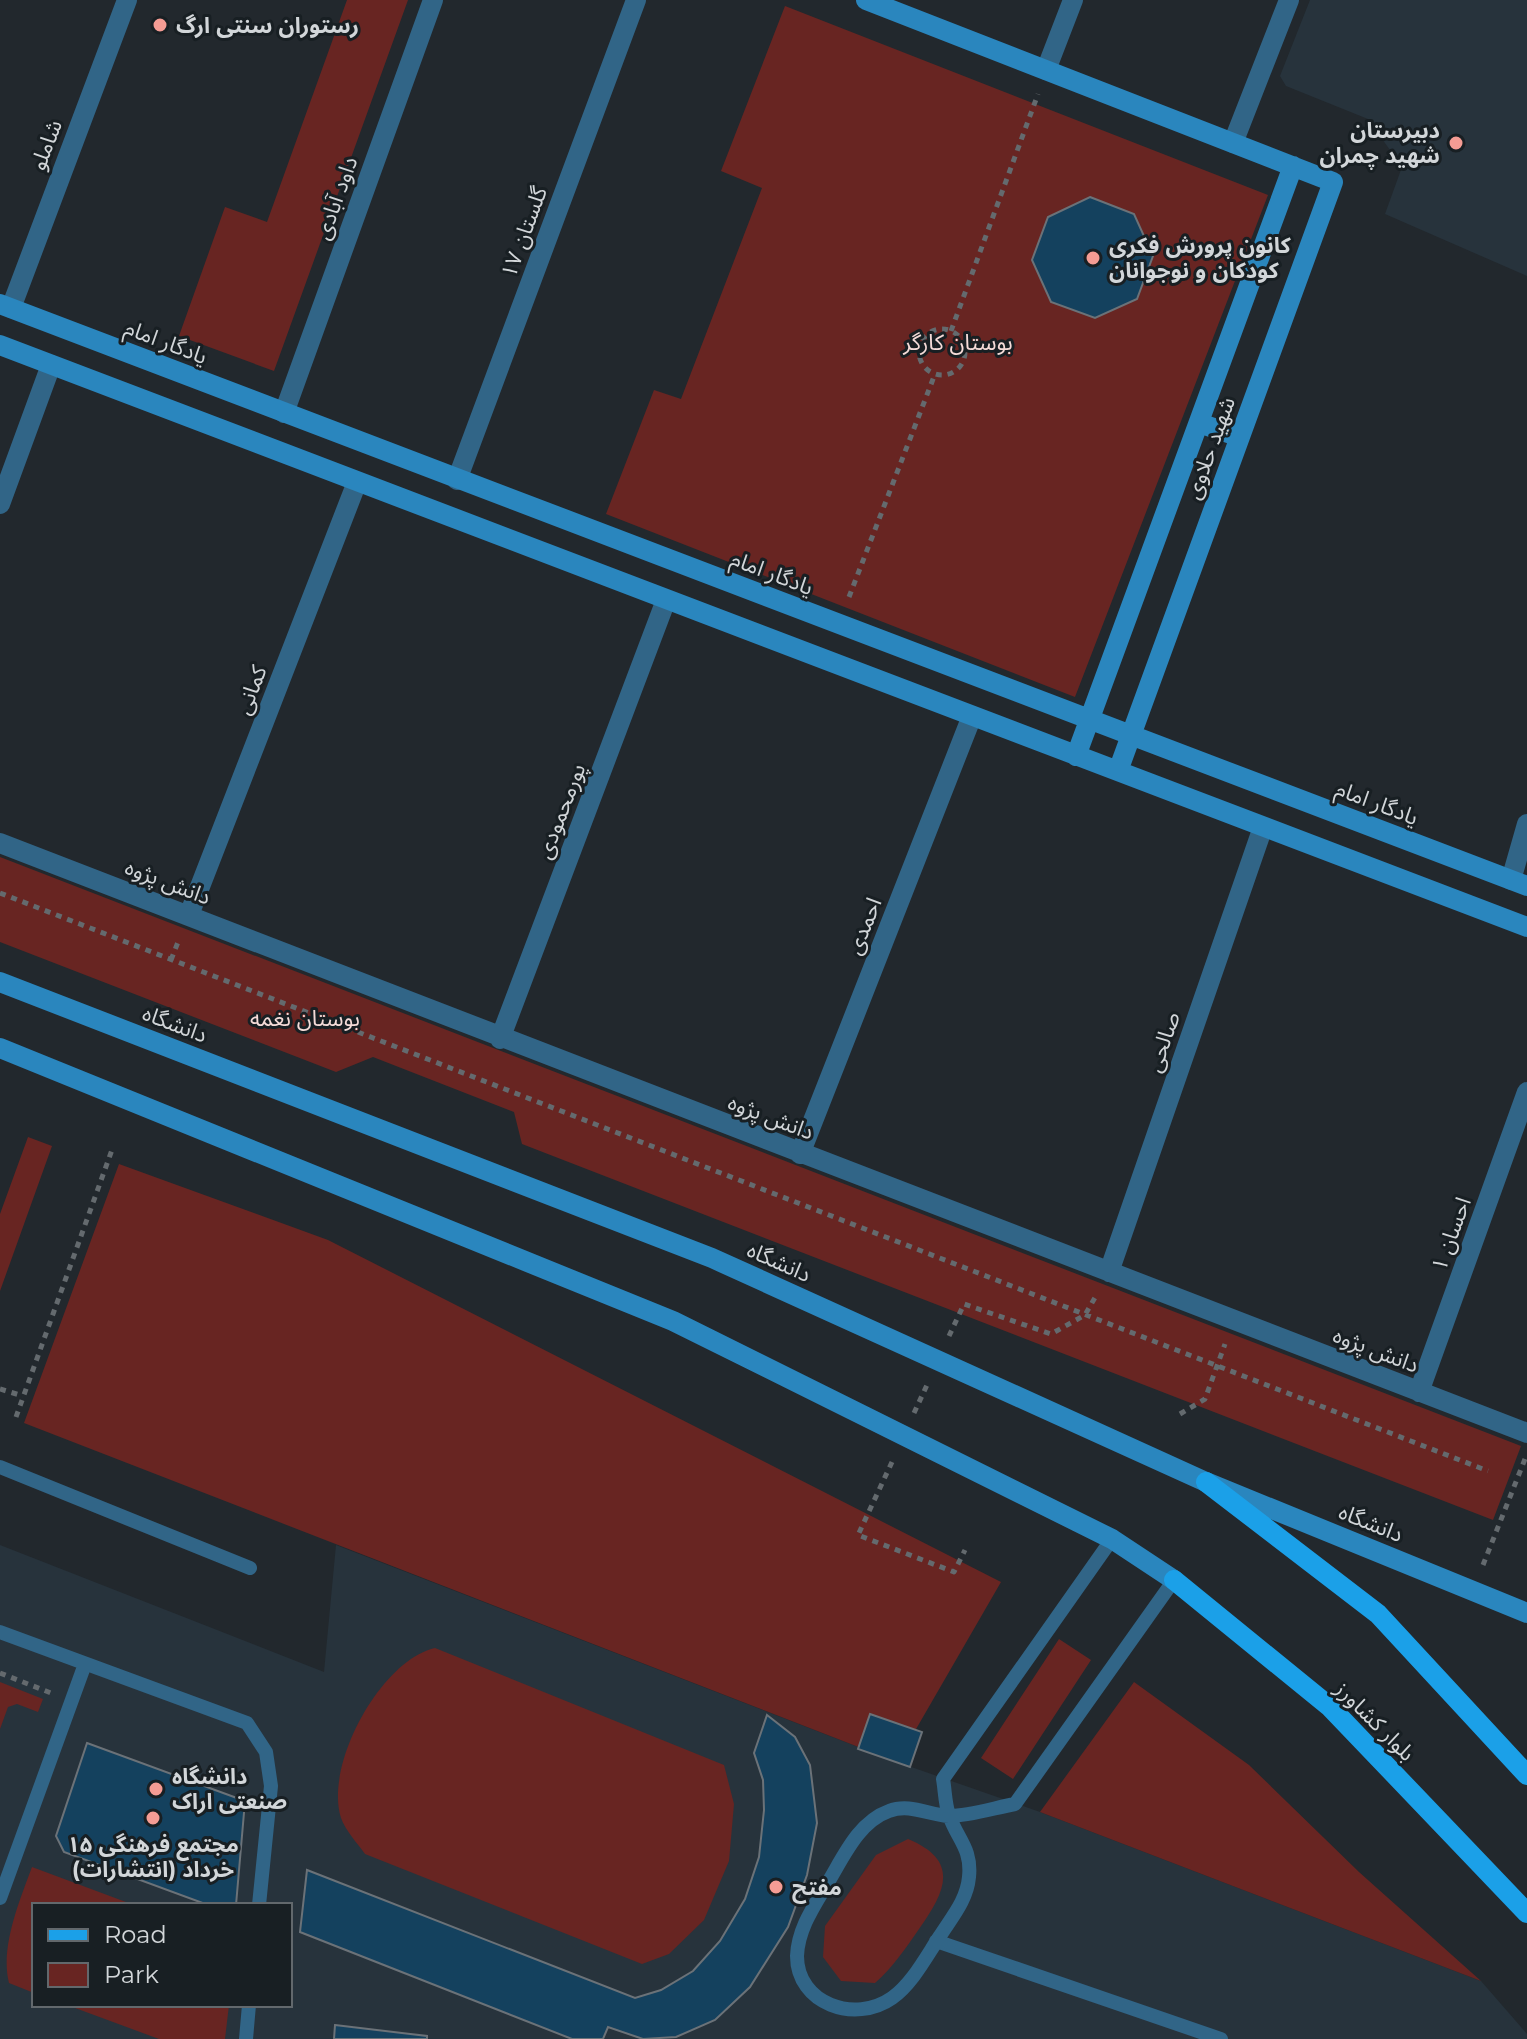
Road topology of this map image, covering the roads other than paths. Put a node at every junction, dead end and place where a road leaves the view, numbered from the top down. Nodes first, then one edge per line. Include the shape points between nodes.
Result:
1 (127, 0) edge
2 (433, 0) edge
3 (636, 0) edge
4 (866, 0) edge
5 (1073, 0) edge
6 (1289, 0) edge
7 (1046, 70) junction
8 (1233, 143) junction
9 (1293, 166) junction
10 (5, 306) edge
11 (0, 345) edge
12 (51, 365) junction
13 (284, 413) junction
14 (1199, 423) junction
15 (1240, 437) junction
16 (457, 480) junction
17 (357, 482) junction
18 (0, 504) edge
19 (666, 600) junction
20 (972, 716) junction
21 (1090, 720) junction
22 (1131, 735) junction
23 (1076, 756) junction
24 (1118, 771) junction
25 (1527, 824) edge
26 (1263, 827) junction
27 (0, 843) edge
28 (1519, 883) edge
29 (189, 915) junction
30 (1527, 927) edge
31 (0, 982) edge
32 (500, 1039) junction
33 (0, 1048) edge
34 (1527, 1092) edge
35 (800, 1154) junction
36 (1109, 1272) junction
37 (1419, 1392) junction
38 (1527, 1433) edge
39 (0, 1467) edge
40 (1206, 1482) junction
41 (1112, 1539) junction
42 (250, 1568) dead end
43 (1174, 1580) junction
44 (1527, 1613) edge
45 (0, 1632) edge
46 (85, 1664) junction
47 (1527, 1775) edge
48 (949, 1816) junction
49 (0, 1898) edge
50 (259, 1903) edge
51 (1527, 1913) edge
52 (936, 1941) junction
53 (249, 2007) edge
54 (246, 2039) edge
55 (1221, 2039) edge

1 - 10 street, شاملو
2 - 13 street, داود آبادی
3 - 16 street, گلستان ۱۷
4 - 7 street, شهید حلاوی
5 - 7 street
6 - 8 street
7 - 8 street, شهید حلاوی
8 - 9 street, شهید حلاوی
9 - 14 street, شهید حلاوی
9 - 15 street, شهید حلاوی via 1333,182
10 - 13 street, یادگار امام
11 - 12 street
12 - 17 street
12 - 18 street
13 - 16 street, یادگار امام
14 - 15 street
14 - 21 street, شهید حلاوی
15 - 22 street, شهید حلاوی
16 - 21 street, یادگار امام
17 - 19 street
17 - 29 street, کمانی
19 - 20 street
19 - 32 street, پورمحمودی
20 - 23 street
20 - 35 street, احمدی
21 - 22 street, یادگار امام
21 - 23 street, شهید حلاوی
22 - 24 street, شهید حلاوی
22 - 28 street, یادگار امام
23 - 24 street
24 - 26 street
25 - 28 street
26 - 30 street
26 - 36 street, صالحی
27 - 29 street, دانش پژوه
29 - 32 street, دانش پژوه
31 - 40 street, دانشگاه via 712,1258
32 - 35 street, دانش پژوه
33 - 41 street via 673,1321
34 - 37 street, احسان ۱
35 - 36 street, دانش پژوه
36 - 37 street, دانش پژوه
37 - 38 street, دانش پژوه
39 - 42 lane
40 - 44 street, دانشگاه
40 - 47 main road via 1378,1614
41 - 43 street
41 - 48 lane via 943,1779
43 - 48 lane via 1015,1804
43 - 51 main road, بلوار کشاورز via 1330,1707
45 - 46 lane
46 - 49 lane
46 - 50 lane via 247,1723 266,1752 271,1786
48 - 52 lane via 970,1859 969,1878 966,1897
48 - 52 lane via 915,1809 888,1811 859,1832 808,1915 797,1956 800,1978 811,1995 833,2006 878,2006 907,1984
52 - 55 lane
53 - 54 lane

